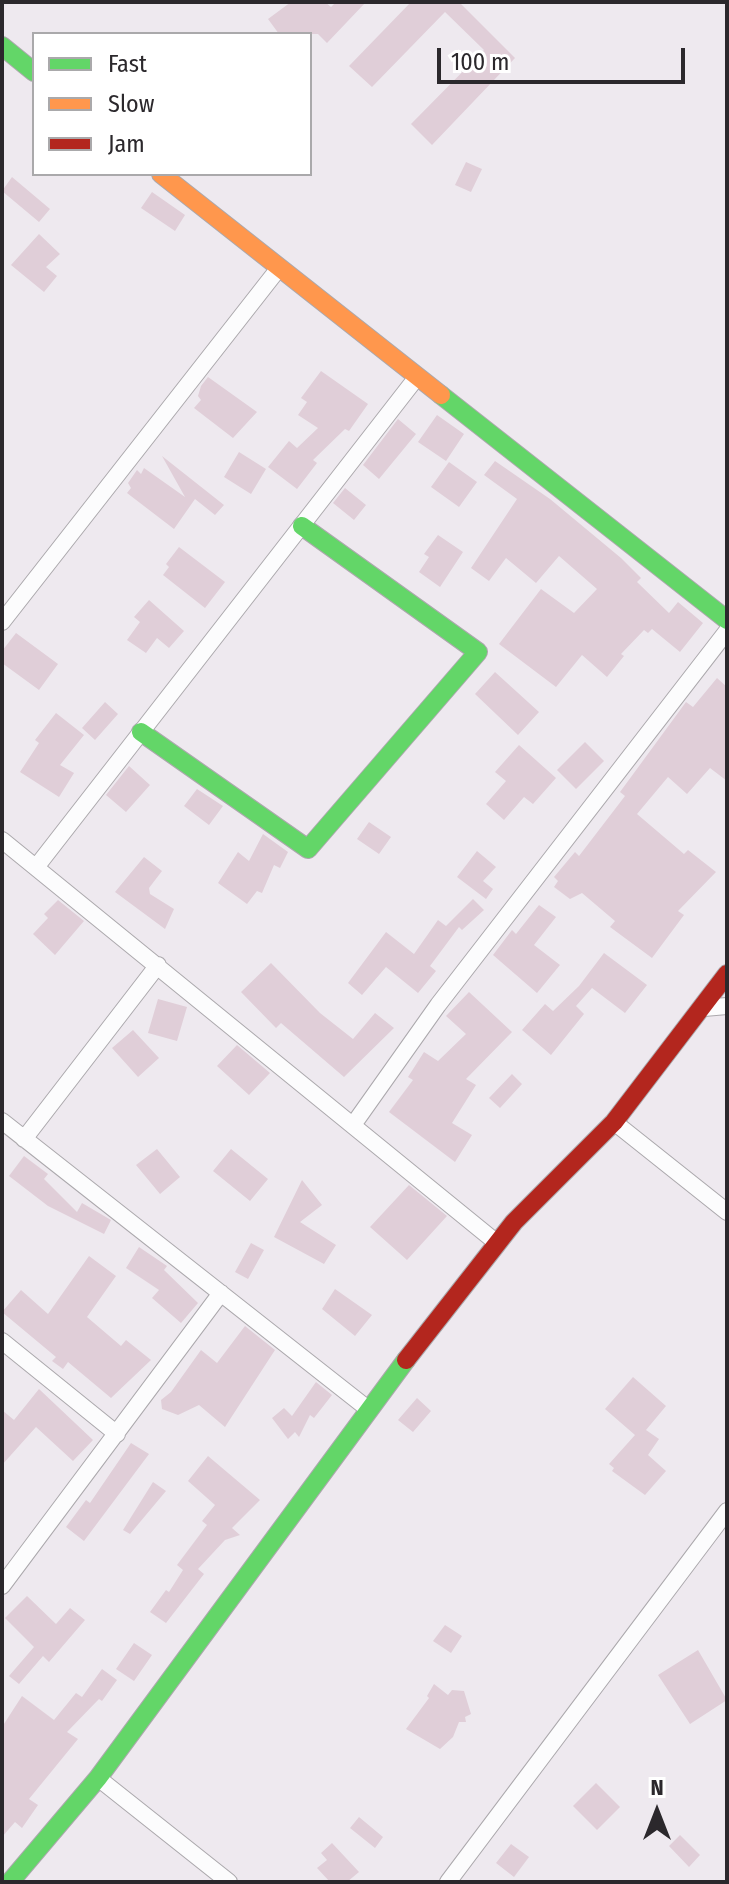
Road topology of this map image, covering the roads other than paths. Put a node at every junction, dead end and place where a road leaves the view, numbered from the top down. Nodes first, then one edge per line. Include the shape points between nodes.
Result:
1 (2, 46) edge
2 (32, 70) edge
3 (164, 176) edge
4 (279, 268) junction
5 (417, 377) junction
6 (302, 526) junction
7 (727, 620) edge
8 (2, 622) edge
9 (727, 631) edge
10 (141, 732) junction
11 (2, 840) edge
12 (37, 866) junction
13 (158, 965) junction
14 (727, 974) edge
15 (727, 1006) edge
16 (704, 1008) junction
17 (2, 1121) edge
18 (614, 1122) junction
19 (353, 1125) junction
20 (24, 1139) junction
21 (727, 1212) edge
22 (497, 1243) junction
23 (221, 1293) junction
24 (2, 1341) edge
25 (368, 1409) junction
26 (117, 1434) junction
27 (727, 1511) edge
28 (2, 1586) edge
29 (98, 1778) junction
30 (13, 1876) edge
31 (229, 1882) edge
32 (448, 1882) edge

1 - 2 street
3 - 4 street
4 - 5 street
4 - 8 street
5 - 6 street
5 - 7 street
6 - 10 street
6 - 10 street via 478,652 308,849
9 - 19 street via 438,1005
10 - 12 street
11 - 12 street
12 - 13 street
13 - 19 street
13 - 20 street
14 - 16 street
15 - 16 street
16 - 18 street
17 - 20 street
18 - 21 street
18 - 22 street
19 - 22 street
20 - 23 street
22 - 25 street
23 - 25 street
23 - 26 street
24 - 26 street
25 - 29 street
26 - 28 street
27 - 32 street
29 - 30 street
29 - 31 street

